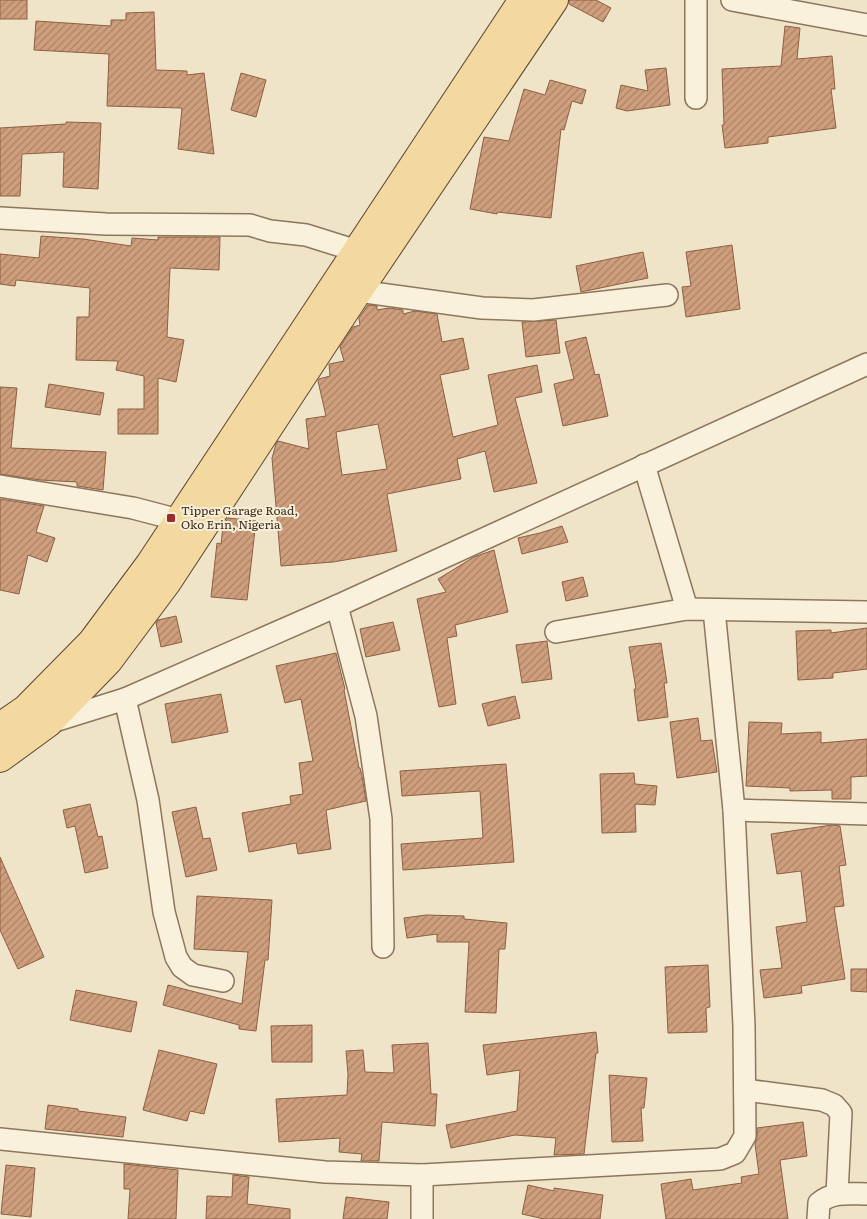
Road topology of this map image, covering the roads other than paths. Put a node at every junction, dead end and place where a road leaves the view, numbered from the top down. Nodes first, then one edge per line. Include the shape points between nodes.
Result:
1 (523, 0) edge
2 (554, 0) edge
3 (696, 0) edge
4 (732, 0) edge
5 (867, 25) edge
6 (696, 98) dead end
7 (0, 218) edge
8 (357, 251) junction
9 (358, 291) junction
10 (667, 295) dead end
11 (867, 364) edge
12 (644, 465) junction
13 (0, 486) edge
14 (179, 520) junction
15 (338, 606) junction
16 (687, 609) junction
17 (714, 610) junction
18 (867, 612) edge
19 (556, 632) dead end
20 (125, 699) junction
21 (37, 716) junction
22 (0, 727) edge
23 (0, 758) edge
24 (734, 810) junction
25 (867, 814) edge
26 (383, 947) dead end
27 (223, 981) dead end
28 (744, 1090) junction
29 (0, 1139) edge
30 (422, 1175) junction
31 (837, 1194) junction
32 (867, 1194) edge
33 (422, 1219) edge
34 (818, 1219) edge

1 - 8 main road
2 - 9 main road
3 - 6 street
4 - 5 street
7 - 8 street via 106,224 250,225 306,235
8 - 14 main road
9 - 10 street via 482,308 533,310
9 - 21 main road via 167,582 108,662
11 - 12 street
12 - 15 street
12 - 16 street
13 - 14 street via 132,508
14 - 21 main road
15 - 20 street
15 - 26 street via 366,716 381,819
16 - 17 street
16 - 19 street
17 - 18 street
17 - 24 street
20 - 21 street
20 - 27 street via 148,800 164,912 176,957 182,967 193,975
21 - 22 main road
21 - 23 main road
24 - 25 street
24 - 28 street
28 - 30 street via 745,1136 735,1153 720,1159
28 - 31 street via 822,1100 834,1105 841,1113
29 - 30 street via 325,1172
30 - 33 street
31 - 32 street
31 - 34 street via 819,1203

